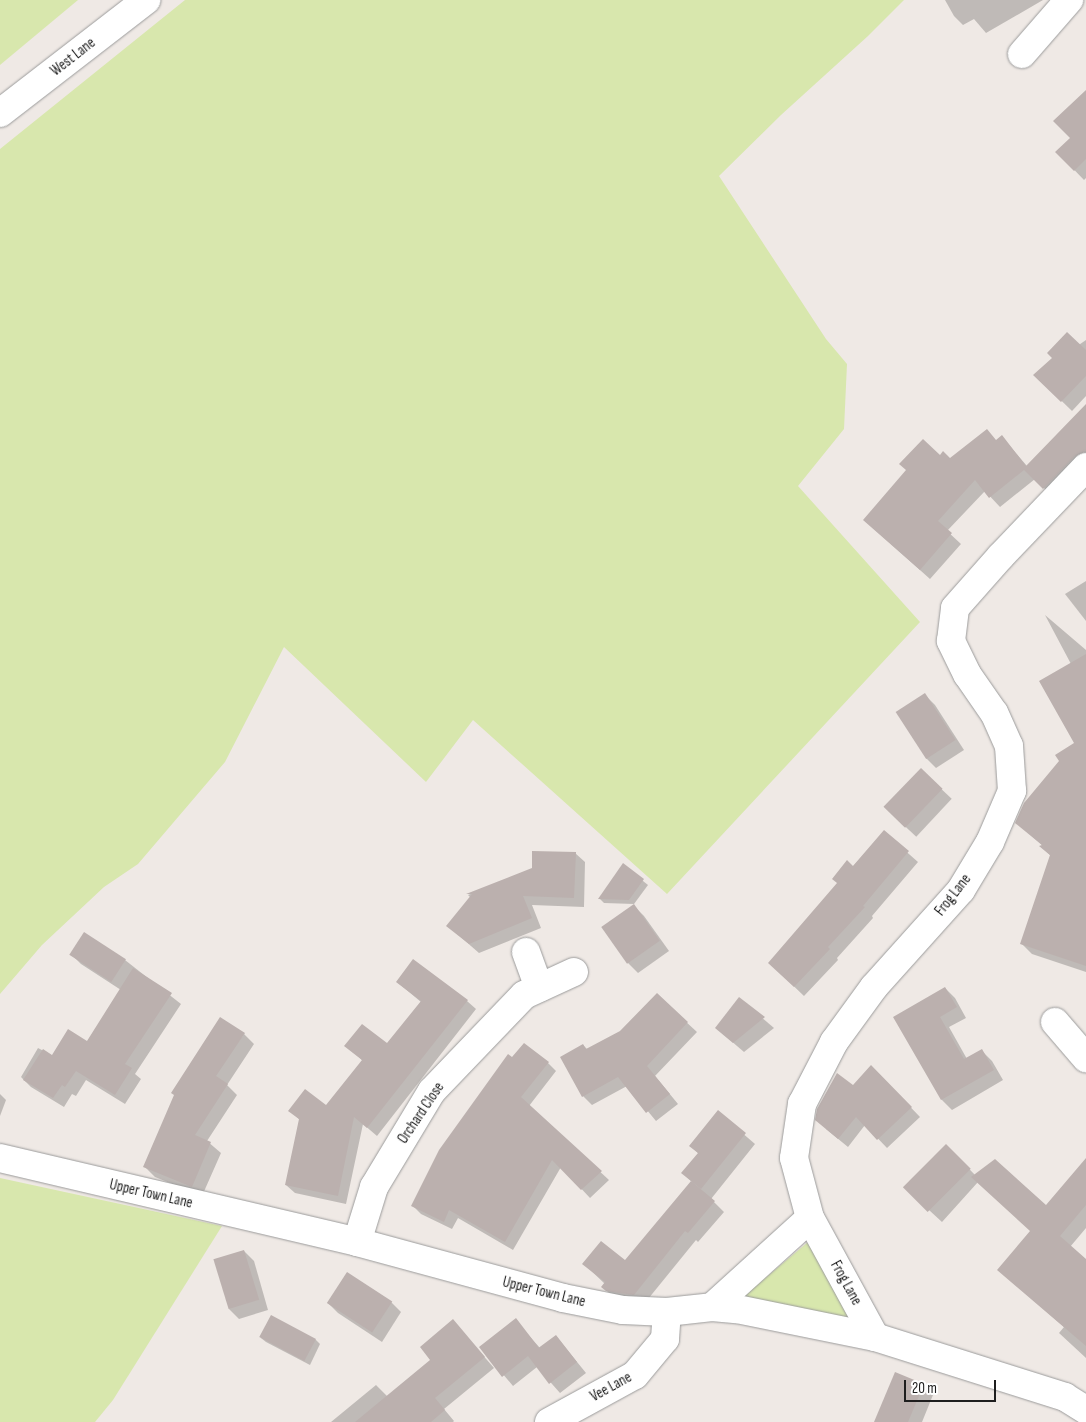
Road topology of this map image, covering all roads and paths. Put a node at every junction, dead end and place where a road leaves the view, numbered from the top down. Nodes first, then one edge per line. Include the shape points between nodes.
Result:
1 (146, 0) edge
2 (1069, 0) edge
3 (1022, 54) dead end
4 (0, 113) edge
5 (1086, 467) edge
6 (526, 952) dead end
7 (574, 972) dead end
8 (539, 988) junction
9 (1055, 1022) dead end
10 (1086, 1058) edge
11 (0, 1158) edge
12 (810, 1218) junction
13 (358, 1242) junction
14 (712, 1307) junction
15 (667, 1312) junction
16 (875, 1337) junction
17 (1086, 1410) edge
18 (549, 1422) edge

1 - 4 street, West Lane
2 - 3 street
5 - 12 street, Frog Lane via 955,608 951,640 967,674 994,713 1009,746 1012,792 990,842 961,890 863,1003 834,1042 802,1104 794,1158
6 - 8 street
7 - 8 street, Orchard Close
8 - 13 street, Orchard Close via 524,995 432,1091 374,1186
9 - 10 street
11 - 13 street, Upper Town Lane
12 - 14 street
12 - 16 street, Frog Lane
13 - 15 street, Upper Town Lane via 563,1298 624,1310
14 - 15 street, Upper Town Lane
14 - 16 street, Upper Town Lane via 737,1309
15 - 18 street, Vee Lane via 665,1339 634,1375
16 - 17 street, Upper Town Lane via 1065,1397

